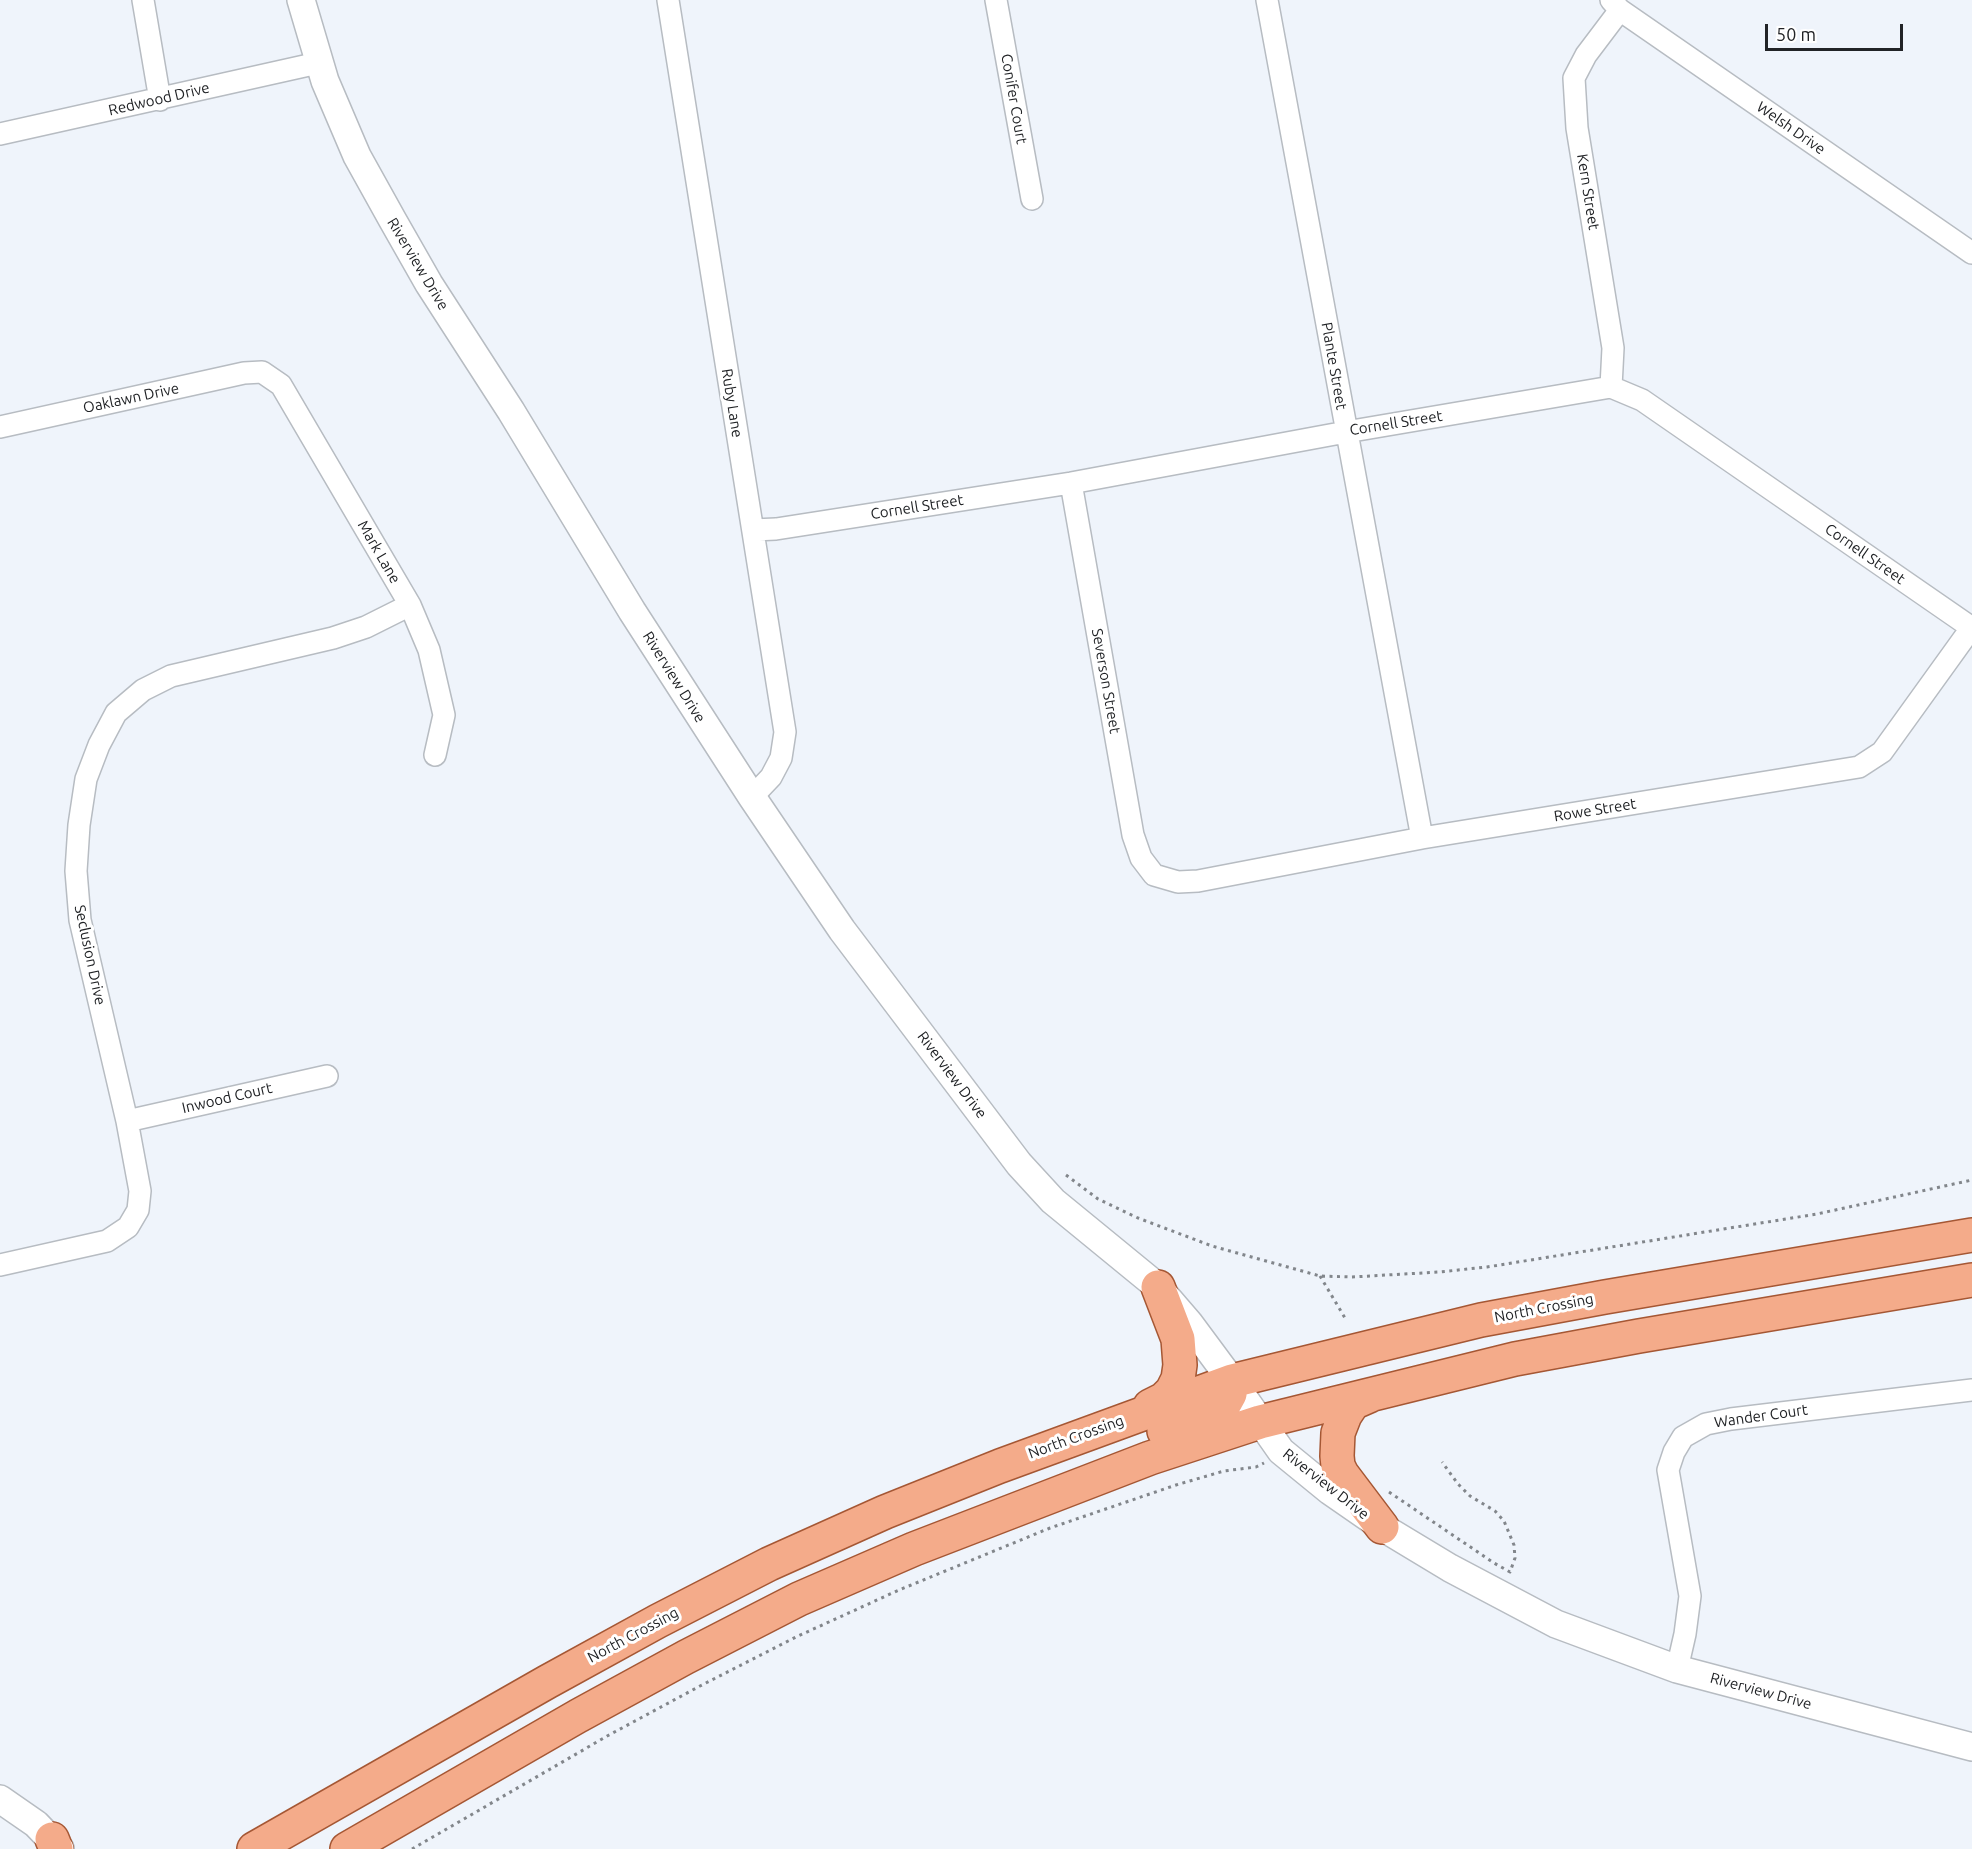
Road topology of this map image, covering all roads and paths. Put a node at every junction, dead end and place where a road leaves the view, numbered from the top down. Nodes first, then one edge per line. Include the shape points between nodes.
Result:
1 (143, 0) edge
2 (301, 0) edge
3 (668, 0) edge
4 (996, 0) edge
5 (1267, 0) edge
6 (1615, 5) edge
7 (318, 63) junction
8 (160, 100) junction
9 (0, 134) edge
10 (1032, 199) dead end
11 (1972, 254) edge
12 (262, 372) joint
13 (1611, 387) junction
14 (0, 427) edge
15 (1346, 432) junction
16 (1071, 483) junction
17 (753, 530) junction
18 (410, 605) junction
19 (1972, 627) edge
20 (435, 754) dead end
21 (752, 797) junction
22 (1422, 838) junction
23 (1154, 874) joint
24 (327, 1076) dead end
25 (127, 1121) junction
26 (1066, 1175) dead end
27 (1972, 1180) edge
28 (1972, 1235) edge
29 (0, 1264) edge
30 (1320, 1276) junction
31 (1972, 1280) edge
32 (1158, 1287) junction
33 (1605, 1297) junction
34 (1345, 1317) dead end
35 (1232, 1381) junction
36 (1972, 1390) edge
37 (1378, 1392) junction
38 (1125, 1419) junction
39 (1260, 1422) junction
40 (1281, 1451) junction
41 (1442, 1462) dead end
42 (1386, 1490) dead end
43 (1382, 1527) junction
44 (914, 1548) junction
45 (1677, 1669) junction
46 (438, 1744) junction
47 (1972, 1747) edge
48 (0, 1799) edge
49 (56, 1846) edge
50 (254, 1849) edge
51 (293, 1849) edge
52 (347, 1849) edge
53 (412, 1849) edge

1 - 8 street
2 - 7 street, Riverview Drive
3 - 17 street, Ruby Lane
4 - 10 street, Conifer Court
5 - 15 street, Plante Street
6 - 11 street, Welsh Drive
6 - 13 street, Kern Street via 1574,78 1578,128 1613,348
7 - 8 street, Redwood Drive
7 - 21 street, Riverview Drive via 357,156 429,284
8 - 9 street, Redwood Drive
12 - 14 street, Oaklawn Drive
12 - 18 street, Mark Lane via 281,385
13 - 15 street, Cornell Street
13 - 19 street, Cornell Street via 1642,400
15 - 16 street, Cornell Street
15 - 22 street, Plante Street
16 - 17 street, Cornell Street
16 - 23 street, Severson Street via 1133,835 1141,858
17 - 21 street, Ruby Lane via 786,732 781,758 771,777
18 - 20 street, Mark Lane via 429,650 444,715
18 - 25 street, Seclusion Drive via 333,638 171,676 142,690 116,713 86,779 76,871 80,920
19 - 22 street, Rowe Street via 1882,752 1859,767
21 - 32 street, Riverview Drive via 842,930 1019,1164 1053,1201
22 - 23 street, Rowe Street via 1197,881 1178,882
24 - 25 street, Inwood Court
25 - 29 street, Seclusion Drive via 140,1191 138,1210 128,1227 106,1241
26 - 30 path via 1098,1199 1138,1218 1212,1246
27 - 30 path via 1816,1214 1487,1267 1395,1275
28 - 33 main road, North Crossing
30 - 34 path
31 - 37 main road via 1515,1359
32 - 35 street, Riverview Drive
32 - 38 main road via 1178,1339 1178,1379 1164,1399
33 - 35 main road, North Crossing via 1481,1320
33 - 39 main road via 1276,1397 1263,1406
35 - 38 main road, North Crossing
35 - 39 street, Riverview Drive
35 - 44 main road via 1225,1403 1213,1412 1107,1450 1034,1482
36 - 45 street, Wander Court via 1731,1419 1706,1424 1683,1437 1668,1470 1690,1596
37 - 39 main road
37 - 43 main road via 1353,1403 1345,1415 1338,1433 1337,1456 1342,1473
38 - 46 main road, North Crossing via 885,1512 769,1564 657,1621
39 - 40 street, Riverview Drive
39 - 44 main road via 1150,1458
40 - 43 street, Riverview Drive
40 - 53 path via 1256,1467 1224,1471 1176,1485 1050,1528 807,1632 609,1735
41 - 42 path via 1470,1496 1504,1521 1514,1545 1510,1572
43 - 45 street, Riverview Drive via 1556,1624
44 - 52 main road via 800,1599 686,1657
45 - 47 street, Riverview Drive
46 - 50 main road, North Crossing
46 - 51 main road
48 - 49 street via 36,1824

